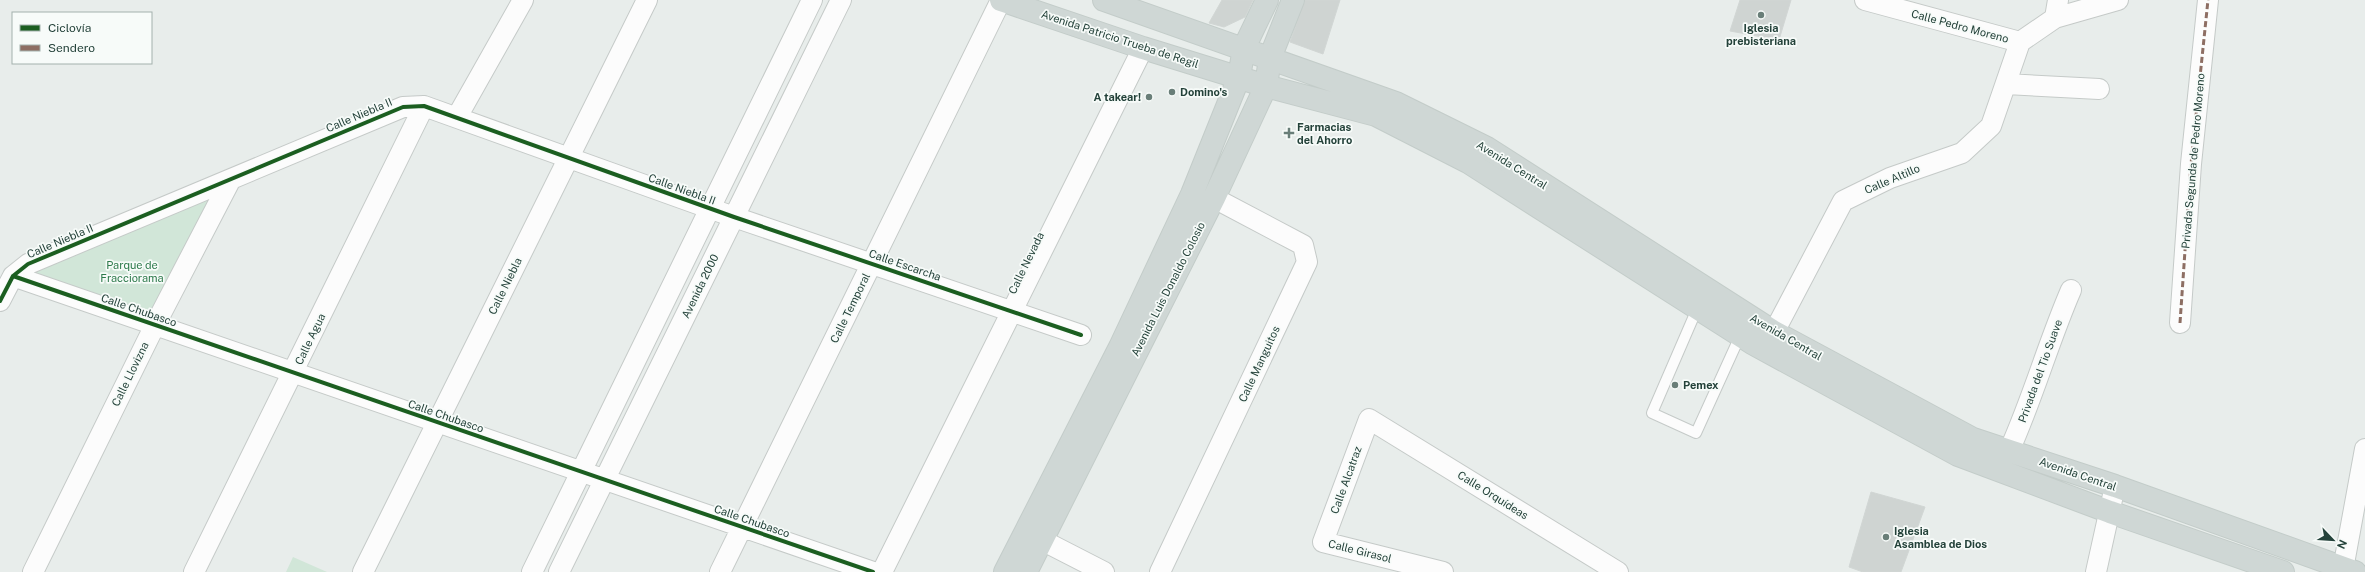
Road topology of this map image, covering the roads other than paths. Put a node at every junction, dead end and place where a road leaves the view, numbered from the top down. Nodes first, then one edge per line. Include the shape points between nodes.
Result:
1 (523, 0) edge
2 (647, 0) edge
3 (812, 0) edge
4 (841, 0) edge
5 (1001, 0) edge
6 (1104, 0) edge
7 (1267, 0) edge
8 (1294, 0) edge
9 (1865, 0) edge
10 (2118, 0) edge
11 (2208, 0) edge
12 (2056, 9) edge
13 (2020, 42) junction
14 (1142, 48) junction
15 (1244, 48) junction
16 (1270, 58) junction
17 (1239, 77) junction
18 (2006, 84) junction
19 (1266, 86) junction
20 (2099, 89) dead end
21 (424, 106) junction
22 (457, 117) junction
23 (569, 157) junction
24 (231, 179) junction
25 (1214, 198) junction
26 (722, 213) junction
27 (872, 263) junction
28 (13, 276) junction
29 (2071, 290) dead end
30 (0, 302) edge
31 (1698, 309) junction
32 (1012, 310) junction
33 (2180, 323) dead end
34 (155, 325) junction
35 (1774, 332) junction
36 (1081, 334) dead end
37 (1740, 336) junction
38 (293, 373) junction
39 (1369, 419) joint
40 (438, 422) junction
41 (2365, 449) edge
42 (2009, 451) junction
43 (581, 471) junction
44 (604, 480) junction
45 (2115, 486) junction
46 (2110, 512) junction
47 (742, 527) junction
48 (1034, 535) junction
49 (1323, 542) joint
50 (2349, 570) edge
51 (33, 572) edge
52 (194, 572) edge
53 (363, 572) edge
54 (532, 572) edge
55 (558, 572) edge
56 (720, 572) edge
57 (873, 572) edge
58 (882, 572) edge
59 (1005, 572) edge
60 (1026, 572) edge
61 (1104, 572) edge
62 (1160, 572) edge
63 (1443, 572) edge
64 (1618, 572) edge
65 (2096, 572) edge
66 (2283, 572) edge

1 - 22 street
2 - 23 street, Calle Niebla
3 - 26 street, Avenida 2000
4 - 26 street, Avenida 2000
5 - 14 main road, Avenida Patricio Trueba de Regil
5 - 27 street, Calle Temporal
6 - 15 main road
7 - 15 main road
8 - 16 main road, Avenida Luis Donaldo Colosio
9 - 13 street, Calle Pedro Moreno
10 - 12 street, Calle Pedro Moreno
11 - 33 street, Privada Segunda de Pedro Moreno
12 - 13 street, Calle Pedro Moreno
13 - 18 street, Calle Altillo
14 - 17 main road, Avenida Patricio Trueba de Regil
14 - 32 street, Calle Nevada
15 - 16 main road, Avenida Central
15 - 17 main road
16 - 19 main road, Avenida Luis Donaldo Colosio
16 - 35 main road, Avenida Central via 1396,103 1487,148
17 - 19 main road, Avenida Central
17 - 48 main road via 1192,194
18 - 20 street
18 - 35 street, Calle Altillo via 1991,126 1962,153 1890,178 1843,201
19 - 25 main road, Avenida Luis Donaldo Colosio
19 - 31 main road, Avenida Central via 1376,115 1468,162
21 - 22 street, Calle Niebla II
21 - 24 street, Calle Niebla II via 403,107
21 - 38 street, Calle Agua
22 - 23 street, Calle Niebla II
23 - 26 street, Calle Niebla II
23 - 40 street, Calle Niebla
24 - 28 street, Calle Niebla II via 28,264
24 - 34 street, Calle Llovizna
25 - 48 main road, Avenida Luis Donaldo Colosio
25 - 62 street, Calle Manguitos via 1303,245 1307,262
26 - 27 street, Calle Escarcha
26 - 43 street, Avenida 2000
26 - 44 street, Avenida 2000
27 - 32 street, Calle Escarcha
27 - 47 street, Calle Temporal
28 - 30 street
28 - 34 street, Calle Chubasco
29 - 42 street, Privada del Tio Suave via 2051,338 2027,412
31 - 37 main road, Avenida Central
31 - 37 lane via 1652,413 1696,433
32 - 36 street, Calle Escarcha
32 - 58 street, Calle Nevada
34 - 38 street, Calle Chubasco
34 - 51 street, Calle Llovizna
35 - 42 main road, Avenida Central via 1973,439
37 - 46 main road, Avenida Central via 1958,455
38 - 40 street, Calle Chubasco
38 - 52 street, Calle Agua
39 - 49 street, Calle Alcatraz
39 - 64 street, Calle Orquídeas
40 - 43 street, Calle Chubasco
40 - 53 street, Calle Niebla
41 - 50 street
42 - 45 main road, Avenida Central
43 - 44 street, Calle Chubasco
43 - 54 street, Avenida 2000
44 - 47 street, Calle Chubasco
44 - 55 street, Avenida 2000
45 - 46 street
45 - 50 main road, Avenida Central
46 - 65 street
46 - 66 main road, Avenida Central
47 - 56 street, Calle Temporal
47 - 57 street, Calle Chubasco
48 - 59 main road
48 - 60 main road, Avenida Luis Donaldo Colosio
48 - 61 street
49 - 63 street, Calle Girasol

